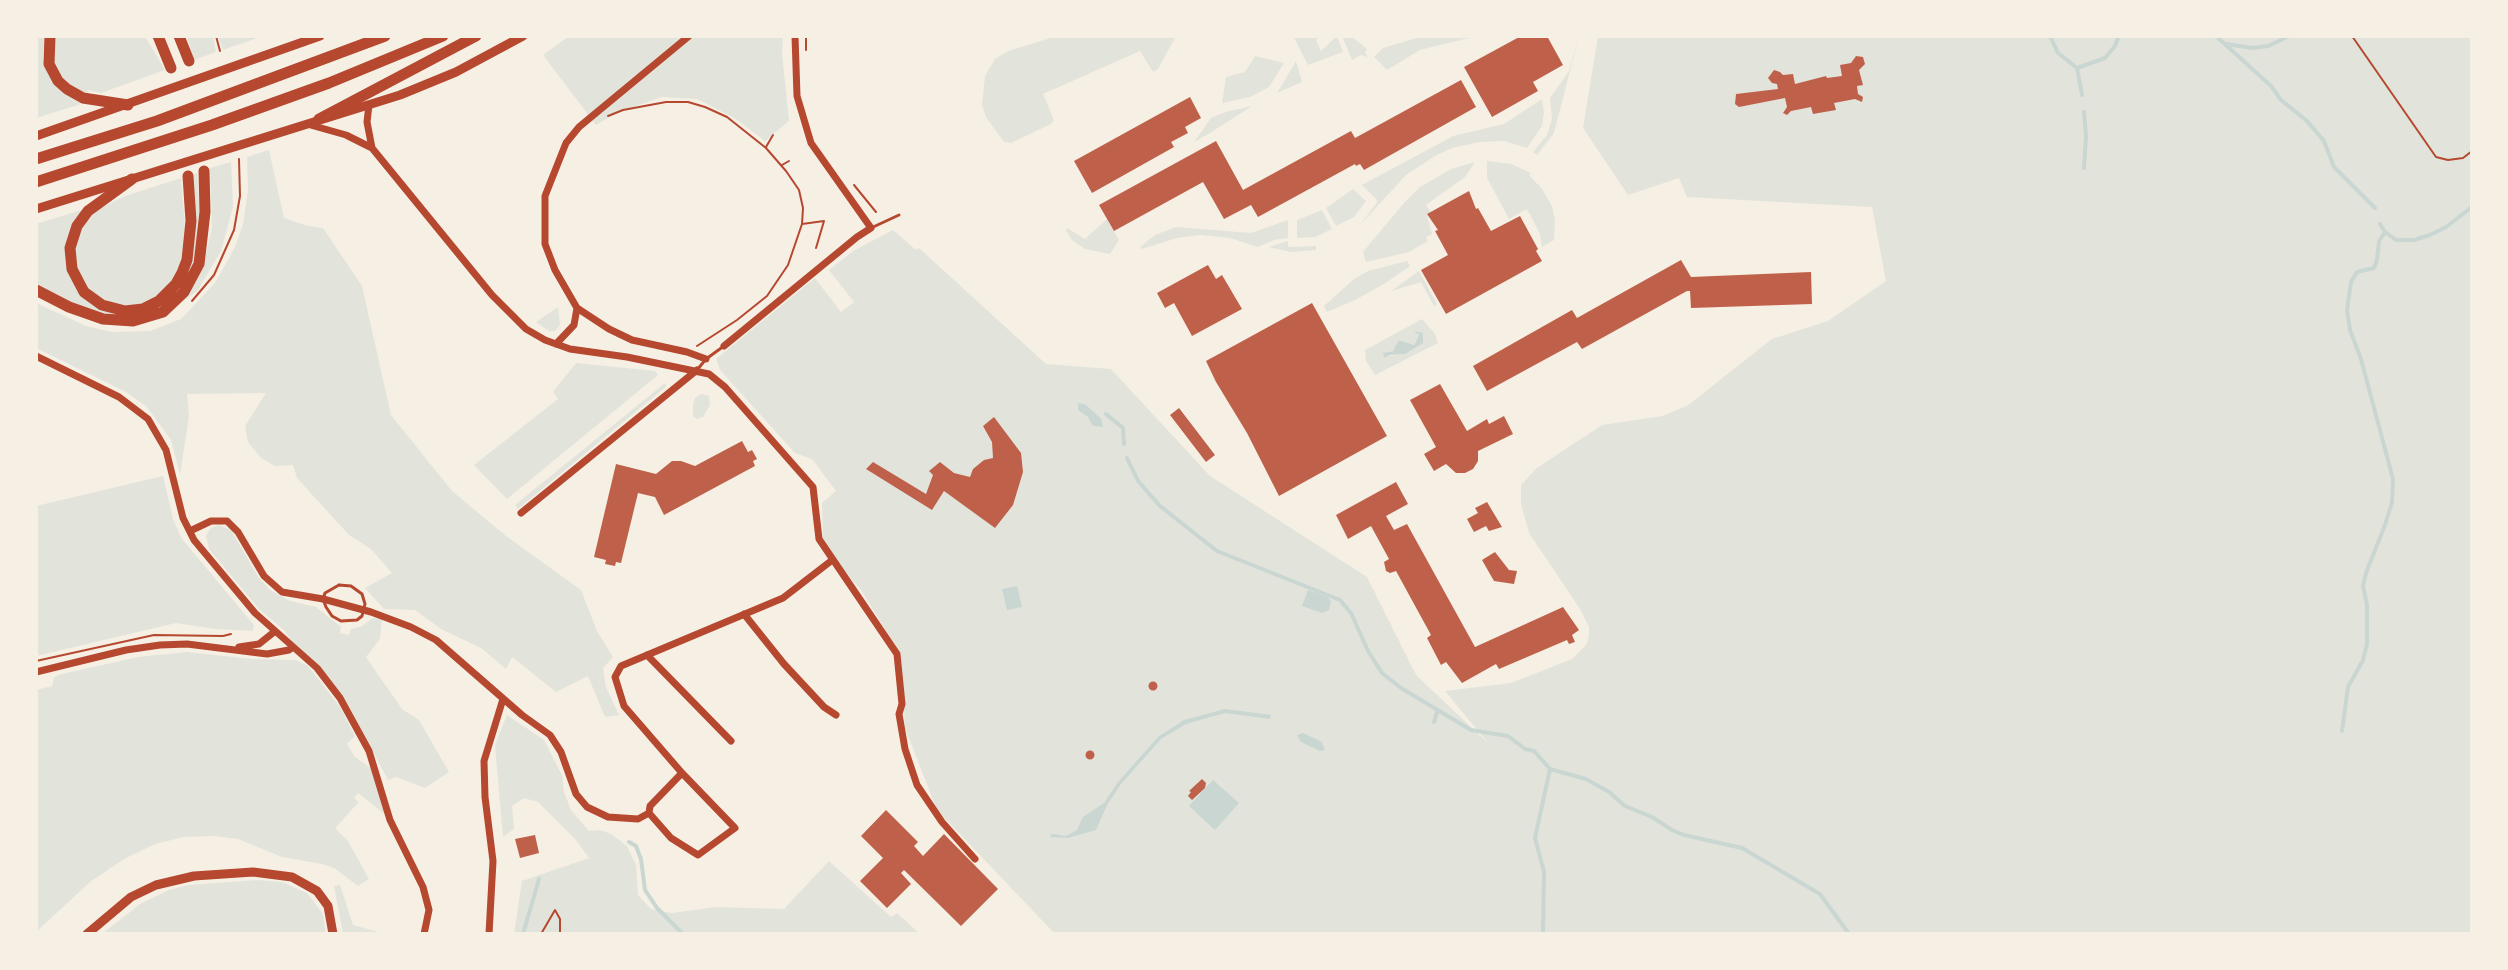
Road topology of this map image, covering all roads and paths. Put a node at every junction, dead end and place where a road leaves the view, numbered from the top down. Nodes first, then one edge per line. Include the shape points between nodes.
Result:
1 (50, 36) edge
2 (179, 36) edge
3 (216, 36) edge
4 (320, 36) edge
5 (385, 36) edge
6 (443, 36) edge
7 (476, 36) edge
8 (523, 36) edge
9 (689, 36) edge
10 (795, 36) edge
11 (806, 36) edge
12 (2352, 36) edge
13 (157, 38) edge
14 (220, 51) dead end
15 (806, 60) dead end
16 (189, 61) dead end
17 (171, 68) dead end
18 (128, 105) junction
19 (369, 105) junction
20 (607, 117) dead end
21 (319, 119) junction
22 (305, 123) junction
23 (773, 135) dead end
24 (36, 136) edge
25 (766, 148) junction
26 (375, 151) junction
27 (2472, 151) edge
28 (36, 159) edge
29 (789, 161) dead end
30 (781, 165) junction
31 (204, 171) dead end
32 (188, 176) dead end
33 (847, 178) dead end
34 (132, 179) junction
35 (36, 182) edge
36 (36, 209) edge
37 (876, 212) dead end
38 (899, 215) dead end
39 (802, 224) junction
40 (871, 228) junction
41 (816, 248) dead end
42 (797, 264) dead end
43 (788, 265) junction
44 (772, 275) dead end
45 (779, 278) junction
46 (36, 290) edge
47 (577, 308) junction
48 (556, 344) junction
49 (697, 346) dead end
50 (724, 346) joint
51 (36, 356) edge
52 (706, 359) junction
53 (697, 370) junction
54 (521, 513) dead end
55 (190, 531) junction
56 (831, 561) junction
57 (323, 599) junction
58 (363, 610) junction
59 (744, 614) junction
60 (274, 632) junction
61 (293, 647) junction
62 (229, 648) junction
63 (647, 655) junction
64 (36, 672) edge
65 (503, 699) junction
66 (836, 715) dead end
67 (731, 741) dead end
68 (682, 773) junction
69 (649, 813) junction
70 (975, 859) dead end
71 (87, 934) edge
72 (333, 934) edge
73 (424, 934) edge
74 (489, 934) edge
75 (541, 934) edge
76 (560, 934) edge

1 - 18 main road via 49,64 67,89 83,98
2 - 16 main road
3 - 14 path
4 - 18 street
5 - 28 main road via 157,121
6 - 35 main road via 212,125
7 - 21 main road
8 - 19 street via 456,72
9 - 47 street via 579,127 557,162 545,196 545,244
10 - 40 street via 797,96 811,143
11 - 15 path
12 - 27 path via 2436,157 2463,158
13 - 17 main road
18 - 24 street
19 - 21 street
19 - 26 street via 367,122
20 - 25 path via 652,104 688,102 727,117
21 - 22 street
22 - 26 street via 346,135
22 - 34 street
23 - 25 path
25 - 30 path
26 - 48 street via 506,311 526,329
29 - 30 path
30 - 39 path via 799,190
31 - 46 main road via 199,264 184,292 163,312 133,321 103,319
32 - 34 main road via 191,221 182,273 159,301 125,311 102,305 84,292 72,269 70,248 88,211
33 - 37 path
34 - 36 street
38 - 40 lane
39 - 41 path via 824,221
39 - 43 path
40 - 50 street
42 - 43 path
43 - 45 path
44 - 45 path
45 - 49 path via 767,296
47 - 48 street via 574,325
47 - 52 street via 632,340
48 - 53 street
50 - 52 lane
51 - 55 street via 128,401 148,419 166,450
52 - 53 lane
53 - 54 street
53 - 56 street via 725,387 813,487 819,539
55 - 57 street via 211,521 227,521 277,589
55 - 60 street
56 - 59 street via 783,598
56 - 70 street via 897,654 899,714 917,785
57 - 58 street
57 - 58 lane via 341,621 357,620
57 - 58 lane via 334,586 351,586 362,594
58 - 65 street via 436,640
59 - 63 street
59 - 66 street via 784,664
60 - 61 street
60 - 62 street via 259,644
61 - 62 street via 267,654
61 - 73 street via 340,698 369,751 390,820 427,898
62 - 64 street via 143,647
63 - 67 street
63 - 68 street via 621,666 615,677 624,706
65 - 69 street via 553,739 576,794 591,810 638,819
65 - 74 street via 484,761 493,861
68 - 69 street
68 - 69 street via 735,828 698,855 671,838
71 - 72 street via 131,897 156,885 253,872 292,877 317,891 328,906
75 - 76 path via 555,910

